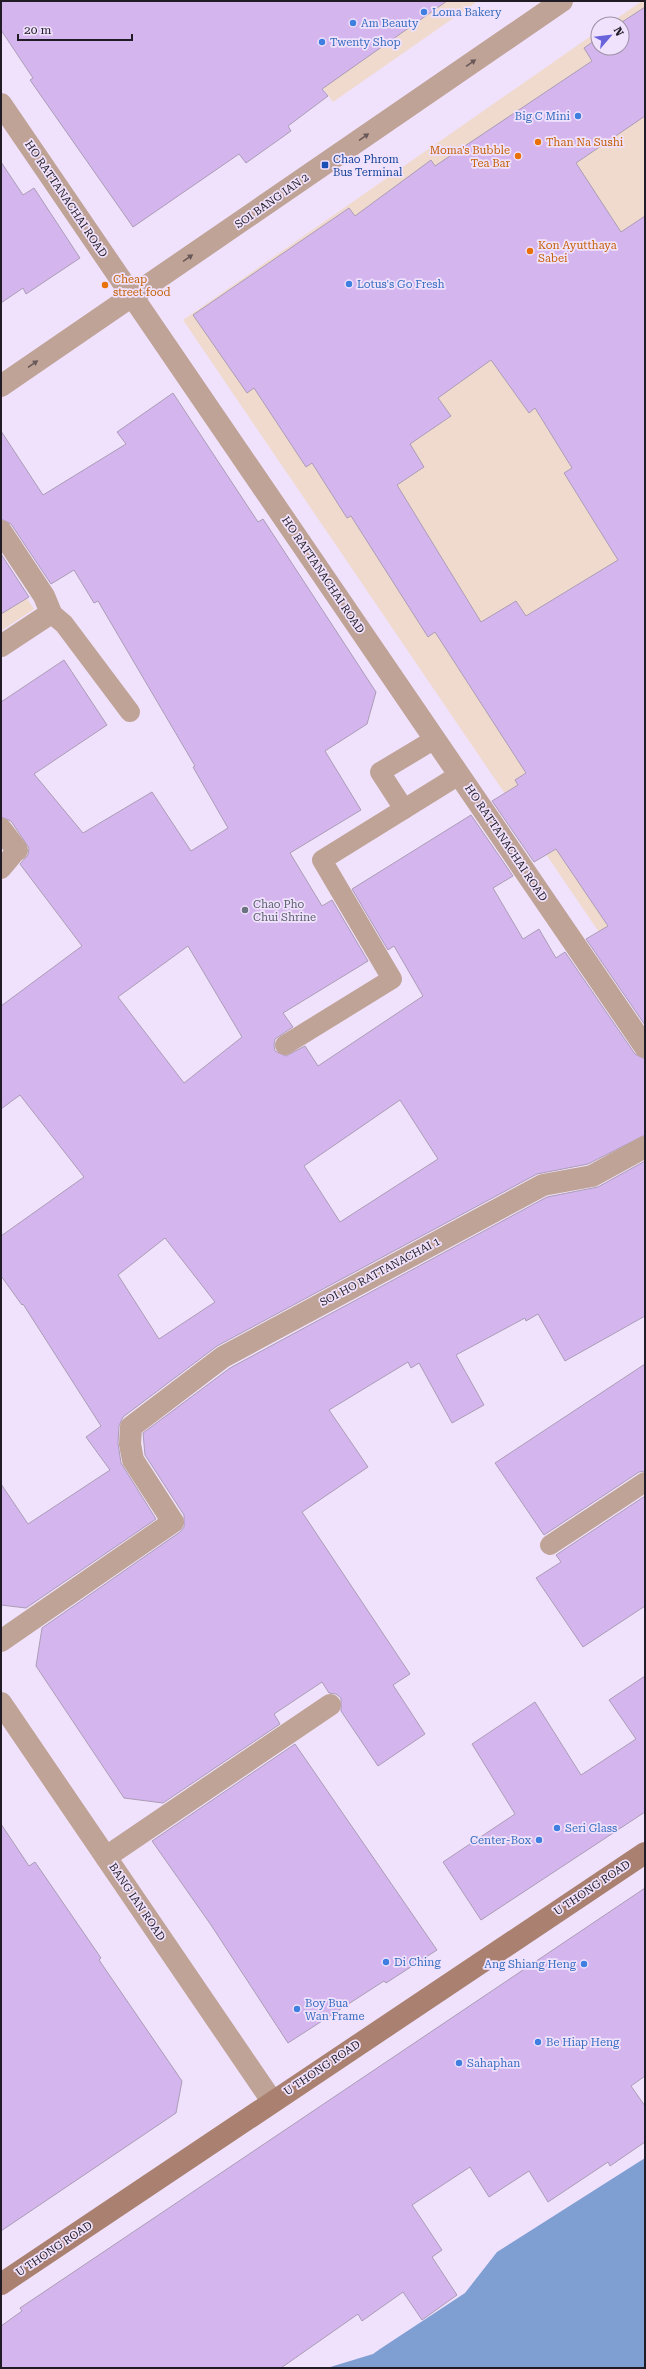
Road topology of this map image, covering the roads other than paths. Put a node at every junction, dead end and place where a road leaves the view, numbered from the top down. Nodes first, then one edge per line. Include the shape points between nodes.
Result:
1 (562, 1) edge
2 (1, 104) edge
3 (132, 296) junction
4 (1, 386) edge
5 (1, 531) edge
6 (51, 613) junction
7 (1, 646) edge
8 (130, 712) dead end
9 (435, 739) junction
10 (459, 775) junction
11 (404, 809) junction
12 (1, 829) edge
13 (17, 850) joint
14 (1, 870) edge
15 (285, 1045) dead end
16 (645, 1047) edge
17 (645, 1147) edge
18 (645, 1482) edge
19 (550, 1545) dead end
20 (1, 1642) edge
21 (1, 1703) edge
22 (330, 1705) dead end
23 (645, 1853) edge
24 (106, 1857) junction
25 (272, 2101) junction
26 (1, 2284) edge

3 -> 1 street, SOI BANG IAN 2
2 - 3 street, HO RATTANACHAI ROAD
4 -> 3 street, SOI BANG IAN 2
3 - 9 street, HO RATTANACHAI ROAD
5 - 6 street via 44,596
6 - 7 street
6 - 8 lane via 64,624
9 - 10 street, HO RATTANACHAI ROAD
9 - 11 lane via 380,772
10 - 11 lane
10 - 16 street, HO RATTANACHAI ROAD
11 - 15 lane via 322,860 392,979
12 - 13 street
13 - 14 lane
17 - 20 street, SOI HO RATTANACHAI 1 via 592,1176 544,1185 223,1357 131,1427 130,1444 133,1460 173,1522
18 - 19 lane
21 - 24 street, BANG IAN ROAD
22 - 24 street
23 - 25 main road, U THONG ROAD
24 - 25 street, BANG IAN ROAD
25 - 26 main road, U THONG ROAD

